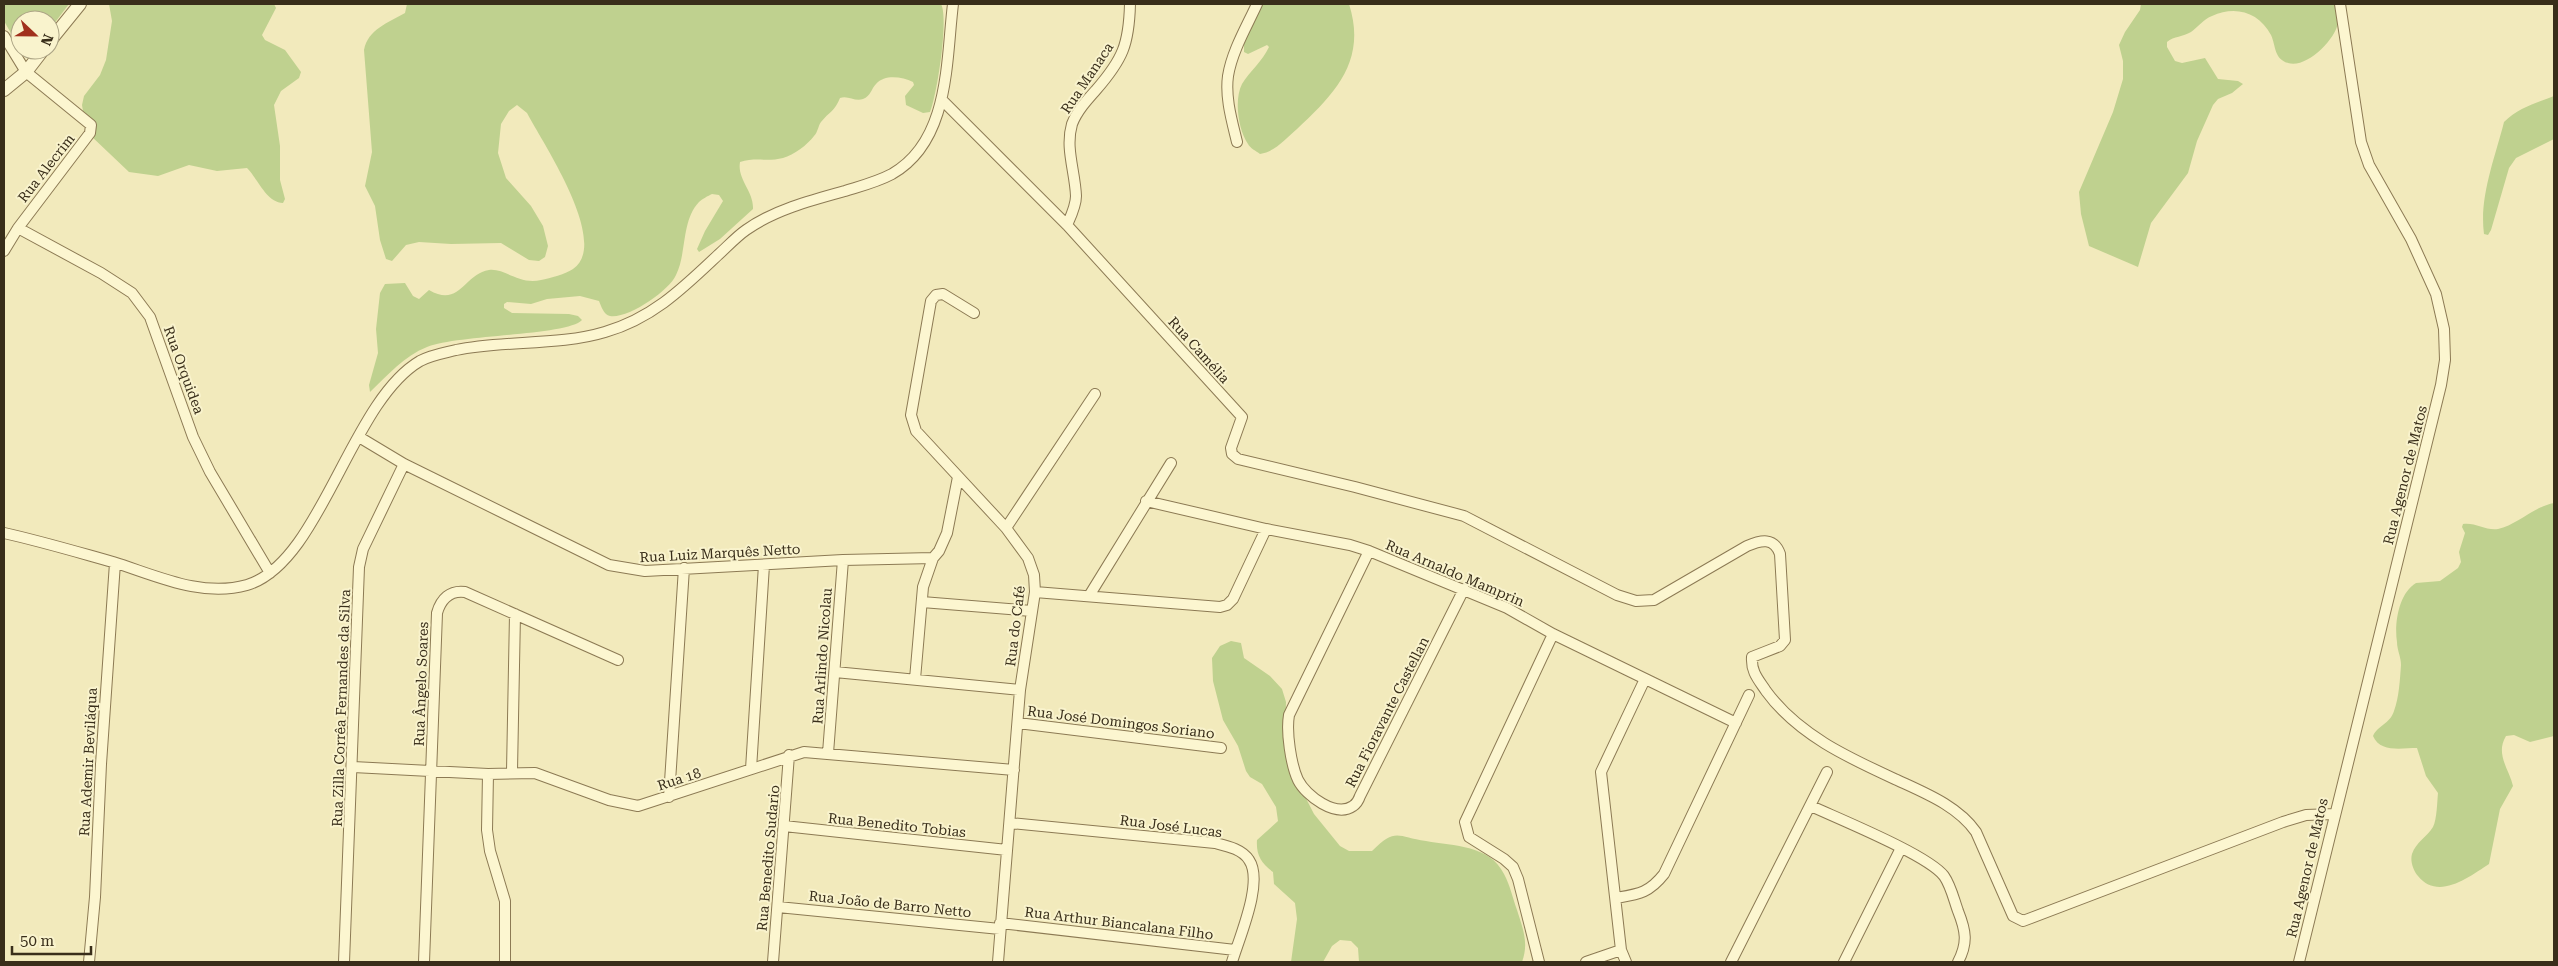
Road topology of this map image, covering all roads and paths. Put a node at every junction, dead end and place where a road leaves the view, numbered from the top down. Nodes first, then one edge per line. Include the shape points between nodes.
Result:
1 (80, 4) edge
2 (953, 4) edge
3 (1130, 4) edge
4 (1257, 4) edge
5 (2340, 4) edge
6 (60, 29) edge
7 (4, 36) edge
8 (35, 60) edge
9 (26, 72) junction
10 (4, 90) edge
11 (942, 100) junction
12 (1237, 142) dead end
13 (1067, 225) junction
14 (18, 228) junction
15 (4, 251) edge
16 (974, 313) dead end
17 (1095, 394) dead end
18 (360, 437) junction
19 (1171, 463) dead end
20 (404, 464) junction
21 (958, 477) junction
22 (1146, 501) junction
23 (1006, 528) junction
24 (1266, 529) junction
25 (4, 532) edge
26 (1369, 551) junction
27 (933, 558) junction
28 (843, 560) junction
29 (115, 563) junction
30 (764, 565) junction
31 (684, 568) junction
32 (270, 573) junction
33 (1464, 589) junction
34 (1035, 592) junction
35 (1089, 596) junction
36 (922, 602) junction
37 (1032, 611) junction
38 (515, 614) junction
39 (1552, 634) junction
40 (618, 660) dead end
41 (835, 672) junction
42 (915, 679) junction
43 (1645, 679) junction
44 (1020, 690) junction
45 (1749, 695) dead end
46 (1736, 722) junction
47 (1018, 723) junction
48 (1221, 748) dead end
49 (828, 753) junction
50 (789, 755) junction
51 (353, 767) junction
52 (751, 769) junction
53 (1014, 770) junction
54 (433, 771) junction
55 (512, 772) junction
56 (1828, 772) dead end
57 (488, 774) junction
58 (669, 797) junction
59 (1811, 806) junction
60 (2334, 814) junction
61 (1010, 823) junction
62 (784, 826) junction
63 (1901, 848) junction
64 (1007, 850) junction
65 (1616, 898) junction
66 (778, 907) junction
67 (1000, 926) junction
68 (1235, 950) junction
69 (1620, 950) junction
70 (89, 962) edge
71 (344, 962) edge
72 (424, 962) edge
73 (505, 962) edge
74 (773, 962) edge
75 (998, 962) edge
76 (1232, 962) edge
77 (1539, 962) edge
78 (1586, 962) edge
79 (1626, 962) edge
80 (1731, 962) edge
81 (1844, 962) edge
82 (1958, 962) edge
83 (2299, 962) edge

1 - 6 street
2 - 11 street
3 - 13 street, Rua Manaca via 1129,34 1122,54 1081,107 1073,123 1068,142 1076,197
4 - 12 street via 1228,76
5 - 60 street, Rua Agenor de Matos via 2361,142 2369,165 2411,239 2436,294 2444,329 2445,360 2442,385
7 - 9 street
8 - 9 street
9 - 10 street
9 - 14 street, Rua Alecrim via 91,125 90,133
11 - 13 street, Rua Camélia
11 - 18 street via 932,129 915,153 894,172 873,182 799,205 746,230 663,305 636,322 602,333 474,346 422,360 390,386
13 - 60 street, Rua Camélia via 1242,417 1231,448 1232,454 1244,461 1464,516 1617,595 1636,601 1654,600 1760,540 1777,546 1785,640 1780,646 1752,657 1752,672 1770,697 1796,723 1827,746 1919,790 1969,822 2017,919 2023,921 2306,814
14 - 15 street, Rua Alecrim
14 - 32 street, Rua Orquidea via 132,292 150,317 193,437 210,472
16 - 21 street, Rua do Café via 943,294 930,301 911,415 916,431
17 - 23 street
18 - 20 street, Rua Luiz Marquês Netto
18 - 32 street via 287,557
19 - 22 street
20 - 31 street, Rua Luiz Marquês Netto via 609,565 645,572
20 - 51 street, Rua Zilla Corrêa Fernandes da Silva via 361,558
21 - 23 street, Rua do Café
21 - 27 street via 946,533
22 - 24 street, Rua Arnaldo Mamprin
22 - 35 street
23 - 34 street, Rua do Café via 1028,558
24 - 26 street, Rua Arnaldo Mamprin
24 - 35 street via 1233,599 1227,604 1212,607
25 - 29 street
26 - 33 street, Rua Arnaldo Mamprin
26 - 33 street, Rua Fioravante Castellan via 1289,715 1289,742 1298,780 1327,806 1342,809 1353,806 1360,796
27 - 28 street, Rua Luiz Marquês Netto
27 - 36 street
28 - 30 street, Rua Luiz Marquês Netto
28 - 41 street, Rua Arlindo Nicolau
29 - 32 street via 200,588 226,589 249,584
29 - 70 street, Rua Ademir Beviláqua
30 - 31 street, Rua Luiz Marquês Netto
30 - 52 street
31 - 58 street
33 - 39 street, Rua Arnaldo Mamprin via 1507,608
34 - 35 street
34 - 37 street, Rua do Café
36 - 37 street
36 - 42 street
37 - 44 street, Rua do Café
38 - 40 street, Rua Ângelo Soares
38 - 54 street, Rua Ângelo Soares via 465,592 448,595 442,600 437,613
38 - 55 street
39 - 43 street, Rua Arnaldo Mamprin
39 - 77 street via 1465,822 1469,837 1512,867 1518,878
41 - 42 street
41 - 49 street, Rua Arlindo Nicolau
42 - 44 street
43 - 46 street, Rua Arnaldo Mamprin
43 - 65 street via 1601,772
44 - 47 street, Rua do Café
45 - 46 street
46 - 65 street via 1664,874 1653,888
47 - 48 street, Rua José Domingos Soriano
47 - 53 street, Rua do Café
49 - 50 street, Rua 18
49 - 53 street, Rua 18
50 - 52 street, Rua 18
50 - 62 street, Rua Benedito Sudario
51 - 54 street, Rua 18
51 - 71 street, Rua Zilla Corrêa Fernandes da Silva
52 - 58 street, Rua 18
53 - 61 street, Rua do Café
54 - 57 street, Rua 18
54 - 72 street, Rua Ângelo Soares
55 - 57 street, Rua 18
55 - 58 street, Rua 18 via 553,777 624,804 638,806
56 - 59 street
57 - 73 street via 487,830 490,851 506,901
59 - 63 street
59 - 80 street
60 - 83 street, Rua Agenor de Matos
61 - 64 street, Rua do Café
61 - 68 street, Rua José Lucas via 1215,842 1235,849 1249,860 1254,873 1254,889
62 - 64 street, Rua Benedito Tobias
62 - 66 street, Rua Benedito Sudario
63 - 81 street
63 - 82 street via 1936,868 1949,886 1966,932 1964,950
64 - 67 street, Rua do Café
65 - 69 street
66 - 67 street, Rua João de Barro Netto
66 - 74 street, Rua Benedito Sudario
67 - 68 street, Rua Arthur Biancalana Filho
67 - 75 street, Rua do Café
68 - 76 street, Rua José Lucas
69 - 78 street
69 - 79 street

